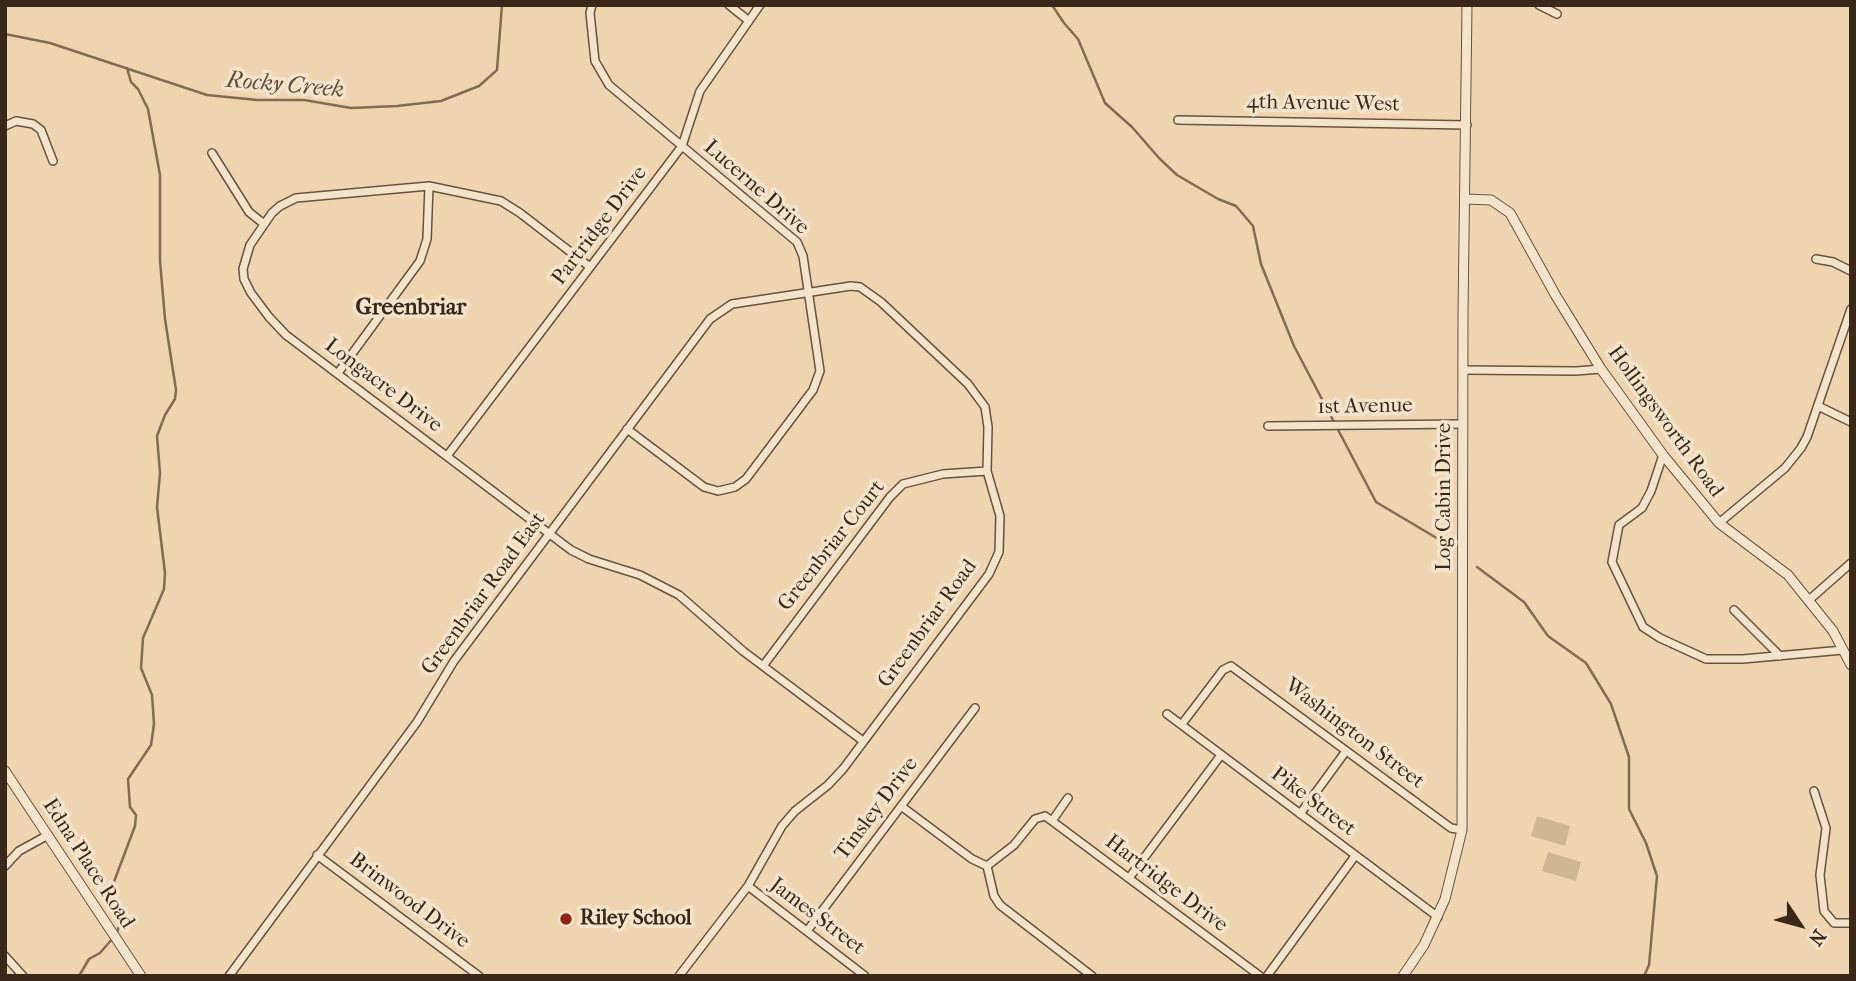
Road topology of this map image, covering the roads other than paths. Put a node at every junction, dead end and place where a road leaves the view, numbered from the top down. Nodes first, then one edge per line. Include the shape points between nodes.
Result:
1 (592, 5) edge
2 (729, 5) edge
3 (760, 5) edge
4 (1467, 5) edge
5 (1539, 5) edge
6 (1557, 14) dead end
7 (749, 21) junction
8 (1178, 120) dead end
9 (1467, 125) junction
10 (5, 126) edge
11 (682, 146) junction
12 (212, 153) dead end
13 (53, 161) dead end
14 (429, 186) junction
15 (1466, 199) junction
16 (264, 224) junction
17 (1816, 259) dead end
18 (590, 267) junction
19 (1851, 271) edge
20 (808, 292) junction
21 (1851, 309) edge
22 (1601, 369) junction
23 (1463, 370) junction
24 (338, 373) junction
25 (1818, 406) junction
26 (1851, 422) edge
27 (1463, 424) junction
28 (1268, 426) dead end
29 (627, 429) junction
30 (447, 456) junction
31 (1663, 456) junction
32 (988, 471) junction
33 (1718, 523) junction
34 (548, 533) junction
35 (1851, 563) edge
36 (1809, 600) junction
37 (1734, 610) dead end
38 (1843, 650) junction
39 (1780, 656) junction
40 (1851, 665) edge
41 (763, 666) junction
42 (975, 708) dead end
43 (1167, 714) dead end
44 (1182, 724) junction
45 (863, 741) junction
46 (1346, 751) junction
47 (1221, 755) junction
48 (5, 771) edge
49 (1814, 791) dead end
50 (1069, 798) dead end
51 (901, 806) junction
52 (1300, 814) junction
53 (1052, 821) junction
54 (1462, 830) junction
55 (48, 835) junction
56 (317, 855) junction
57 (1355, 856) junction
58 (5, 866) edge
59 (987, 866) junction
60 (1129, 878) junction
61 (748, 886) junction
62 (1438, 917) junction
63 (1851, 923) edge
64 (807, 931) junction
65 (5, 956) edge
66 (234, 974) edge
67 (23, 976) edge
68 (141, 976) edge
69 (479, 976) edge
70 (679, 976) edge
71 (865, 976) edge
72 (1091, 976) edge
73 (1260, 976) edge
74 (1267, 976) edge
75 (1403, 976) edge

1 - 11 street, Lucerne Drive via 591,33 599,70 609,85
2 - 7 street
3 - 7 street, Partridge Drive
4 - 9 street, Log Cabin Drive
5 - 6 street
7 - 11 street, Partridge Drive via 700,91
8 - 9 street, 4th Avenue West
9 - 15 street, Log Cabin Drive
10 - 13 street via 16,121 33,124 41,130
11 - 18 street, Partridge Drive
11 - 20 street, Lucerne Drive via 797,242
12 - 16 street via 248,212
14 - 16 street, Longacre Drive via 296,198 280,206
14 - 18 street, Longacre Drive via 501,201
14 - 24 street via 427,239 420,261
15 - 22 street, Hollingsworth Road via 1491,200 1510,213
15 - 23 street, Log Cabin Drive
16 - 24 street, Longacre Drive via 244,258 247,288 286,335
17 - 19 street
18 - 30 street, Partridge Drive
20 - 29 street, Greenbriar Road East via 732,304 721,310
20 - 29 street, Lucerne Drive via 818,379 741,484 725,490 704,487
20 - 32 street, Greenbriar Road via 851,286 866,290 968,384 985,407
21 - 25 street
22 - 23 street
22 - 31 street, Hollingsworth Road
23 - 27 street, Log Cabin Drive
24 - 30 street, Longacre Drive
25 - 26 street
25 - 33 street via 1807,437 1793,458
27 - 28 street, 1st Avenue
27 - 54 street, Log Cabin Drive
29 - 34 street, Greenbriar Road East
30 - 34 street, Longacre Drive
31 - 33 street, Hollingsworth Road
31 - 39 street via 1642,509 1619,525 1612,562 1643,626 1706,659
32 - 41 street, Greenbriar Court via 943,474 903,484
32 - 45 street, Greenbriar Road via 1000,516 999,552 989,574
33 - 36 street, Hollingsworth Road via 1788,575
34 - 41 street, Longacre Drive via 581,556 666,587
34 - 56 street, Greenbriar Road East via 454,661 417,722
35 - 36 street
36 - 38 street, Hollingsworth Road
37 - 39 street
38 - 39 street
38 - 40 street, Hollingsworth Road
41 - 45 street, Longacre Drive
42 - 51 street, Tinsley Drive
43 - 44 street, Pike Street
44 - 46 street, Washington Street via 1227,667 1234,667
44 - 47 street, Pike Street
45 - 61 street, Greenbriar Road via 828,785 782,826
46 - 52 street
46 - 54 street, Washington Street via 1451,828
47 - 52 street, Pike Street
47 - 60 street
48 - 55 street, Edna Place Road
49 - 63 street via 1826,828 1820,875 1824,911 1834,923
50 - 53 street
51 - 59 street
51 - 64 street, Tinsley Drive
52 - 57 street, Pike Street
53 - 59 street via 1045,816 1035,819 1014,845
53 - 60 street, Hartridge Drive
54 - 62 street, Log Cabin Drive
55 - 58 street via 19,851
55 - 68 street, Edna Place Road
56 - 66 street, Greenbriar Road East
56 - 69 street, Brinwood Drive
57 - 62 street, Pike Street
57 - 74 street
59 - 72 street via 1000,905
60 - 73 street, Hartridge Drive
61 - 64 street, James Street
61 - 70 street, Greenbriar Road
62 - 75 street, Log Cabin Drive
64 - 71 street, James Street
65 - 67 street

